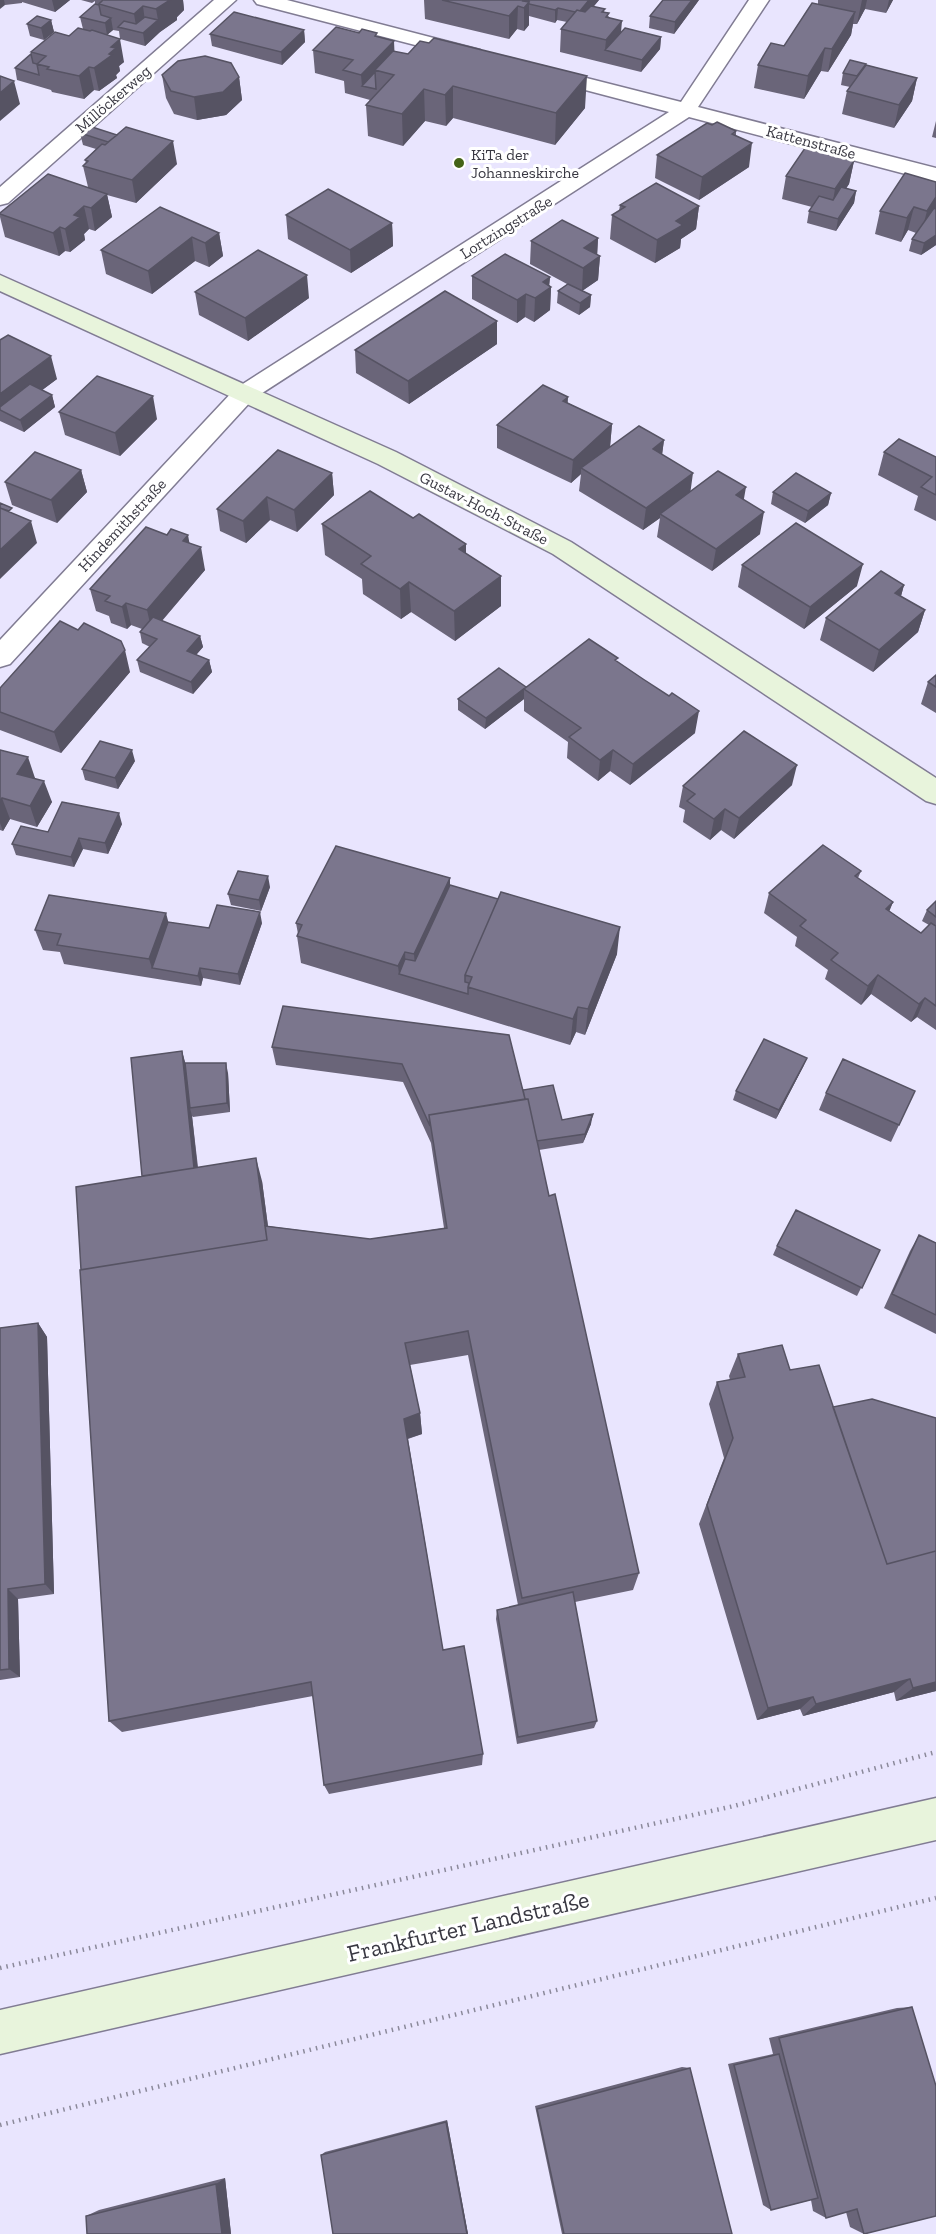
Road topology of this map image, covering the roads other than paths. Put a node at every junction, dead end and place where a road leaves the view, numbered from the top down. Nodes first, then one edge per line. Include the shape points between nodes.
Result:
1 (226, 0) edge
2 (264, 0) edge
3 (759, 0) edge
4 (490, 59) edge
5 (524, 68) edge
6 (686, 110) junction
7 (936, 175) edge
8 (0, 198) edge
9 (0, 282) edge
10 (244, 394) junction
11 (0, 657) edge
12 (936, 793) edge
13 (936, 1819) edge
14 (0, 2032) edge

1 - 8 street, Millöckerweg
2 - 4 street
3 - 6 street, Lortzingstraße
5 - 6 street, Kattenstraße
6 - 7 street, Kattenstraße
6 - 10 street, Lortzingstraße
9 - 10 main road, Gustav-Hoch-Straße
10 - 11 street, Hindemithstraße
10 - 12 main road, Gustav-Hoch-Straße via 387,458 562,548
13 - 14 main road, Frankfurter Landstraße

